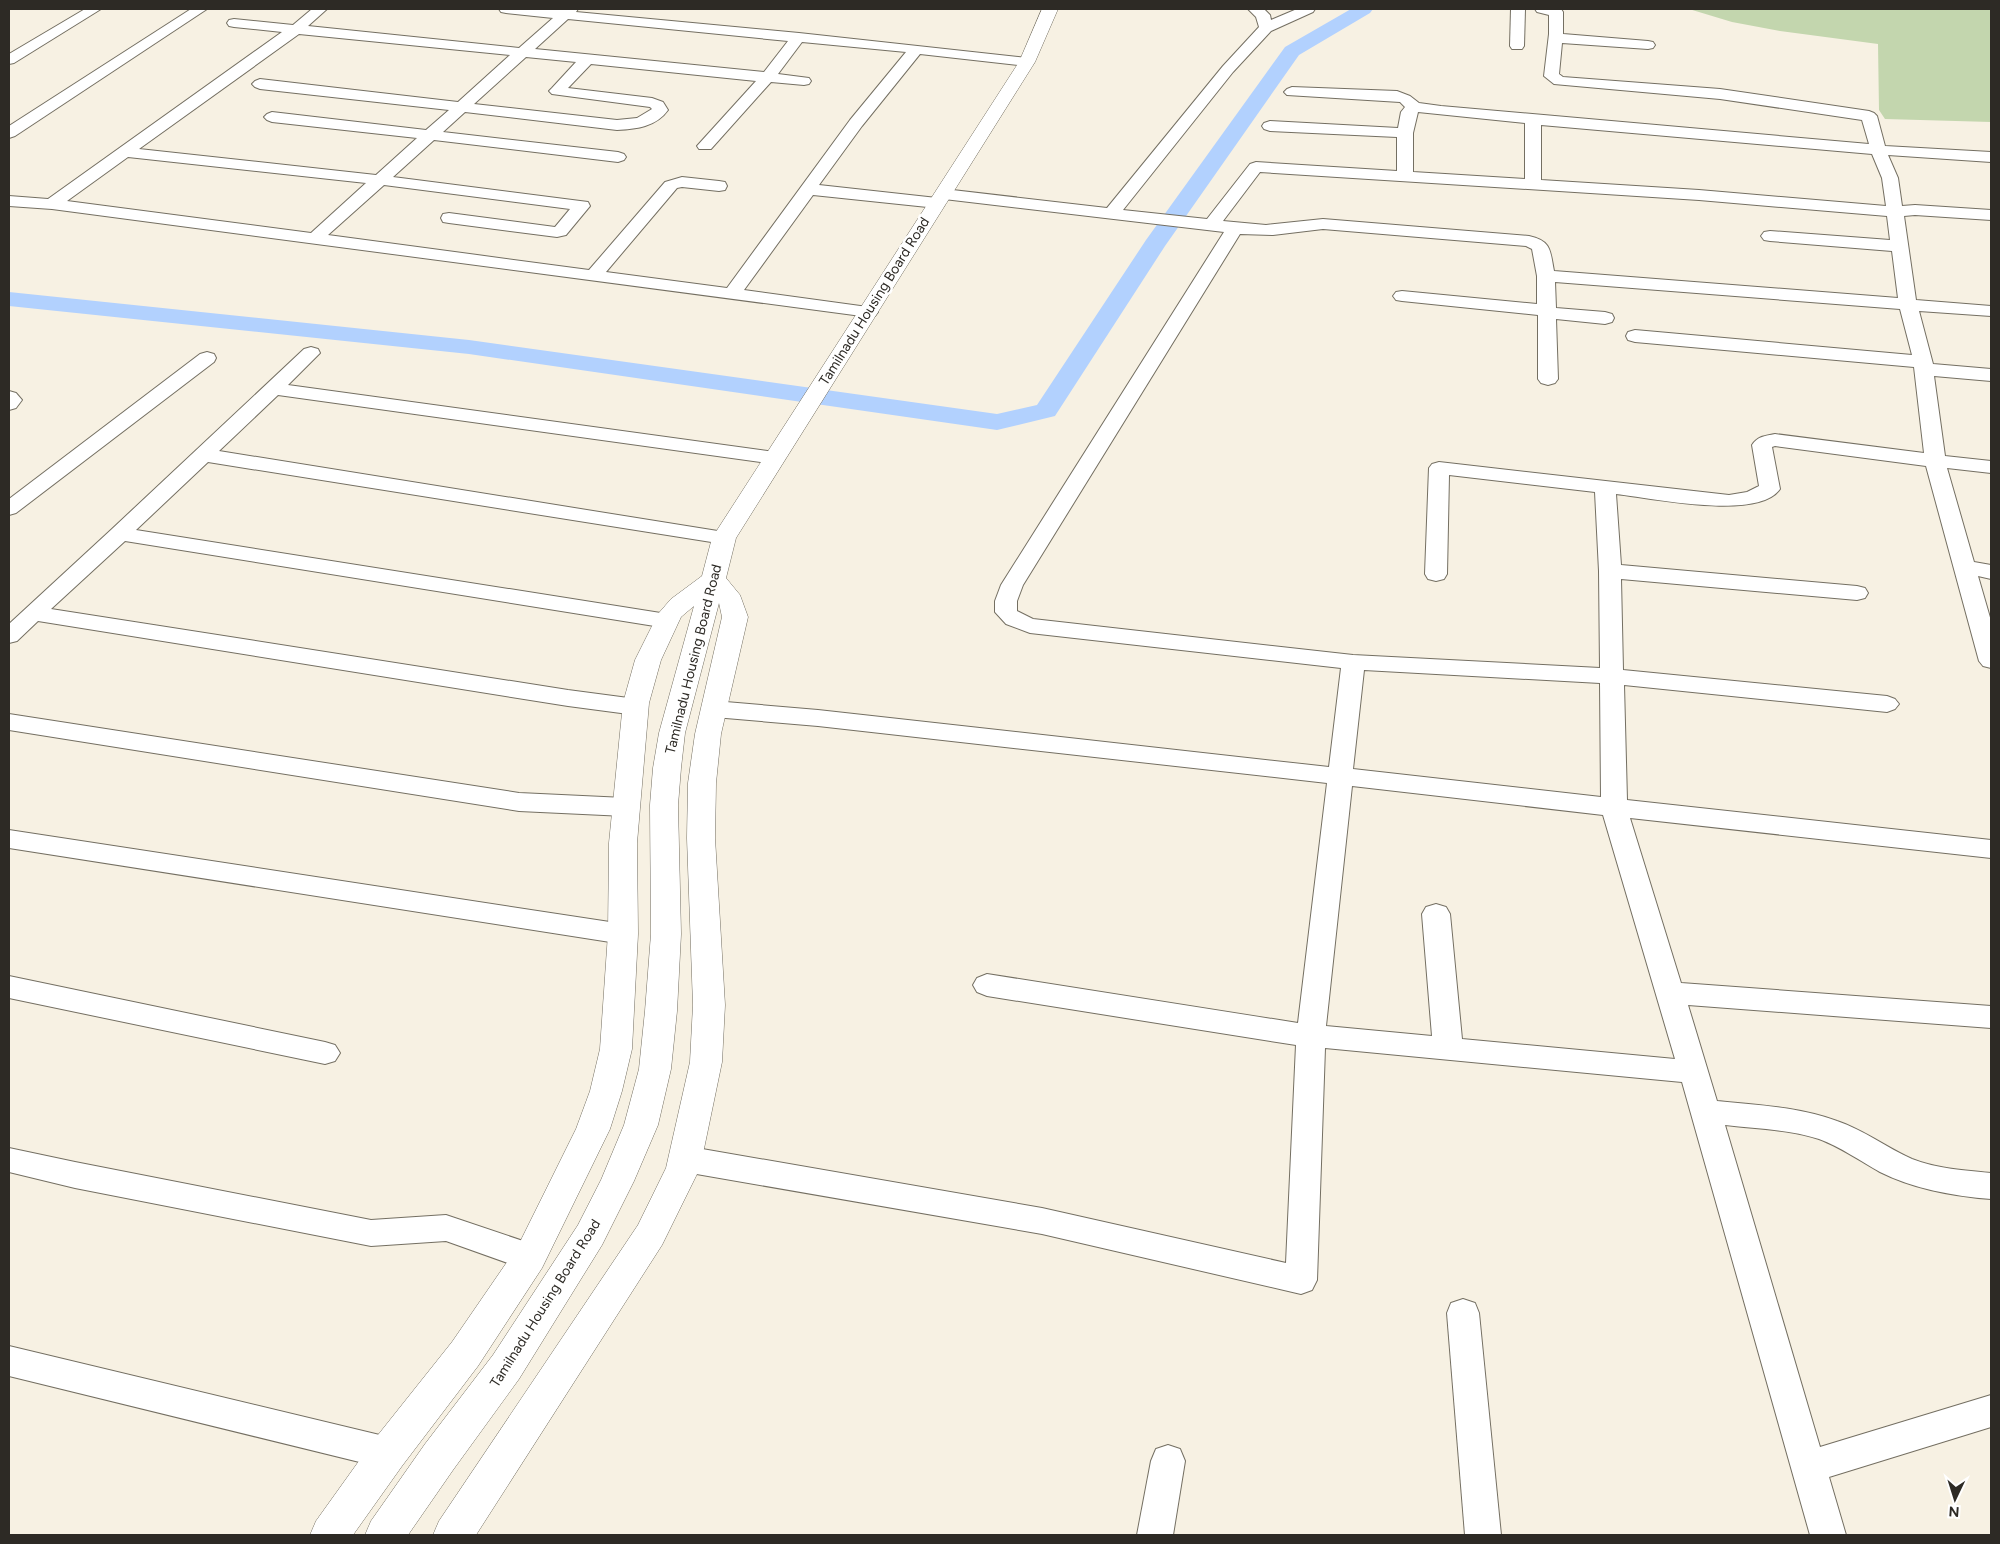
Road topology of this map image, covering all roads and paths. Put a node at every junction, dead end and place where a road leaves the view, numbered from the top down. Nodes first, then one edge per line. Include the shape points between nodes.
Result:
1 (94, 9) edge
2 (200, 9) edge
3 (320, 9) edge
4 (506, 9) edge
5 (1050, 9) edge
6 (1255, 9) edge
7 (1308, 9) edge
8 (1518, 9) edge
9 (1542, 9) edge
10 (568, 12) edge
11 (234, 23) dead end
12 (1266, 28) junction
13 (296, 29) junction
14 (799, 37) junction
15 (1556, 38) junction
16 (1648, 45) dead end
17 (1517, 46) dead end
18 (916, 49) junction
19 (522, 53) junction
20 (587, 59) junction
21 (9, 60) edge
22 (1027, 62) junction
23 (767, 78) junction
24 (804, 81) dead end
25 (260, 84) dead end
26 (557, 92) junction
27 (1292, 92) dead end
28 (461, 107) junction
29 (1414, 107) junction
30 (534, 116) junction
31 (272, 117) dead end
32 (1533, 119) junction
33 (1270, 126) dead end
34 (9, 133) edge
35 (1405, 133) junction
36 (432, 134) junction
37 (705, 146) dead end
38 (1878, 150) junction
39 (125, 152) junction
40 (1991, 156) edge
41 (618, 157) dead end
42 (1405, 176) junction
43 (380, 180) junction
44 (1533, 184) junction
45 (719, 186) dead end
46 (807, 189) junction
47 (940, 198) junction
48 (9, 201) edge
49 (52, 204) junction
50 (1895, 212) junction
51 (1112, 213) junction
52 (1991, 215) edge
53 (448, 218) dead end
54 (1203, 224) junction
55 (1235, 228) junction
56 (1770, 236) dead end
57 (314, 239) junction
58 (1900, 246) junction
59 (593, 276) junction
60 (1546, 276) junction
61 (732, 294) junction
62 (1402, 296) dead end
63 (1908, 304) junction
64 (1545, 311) junction
65 (1991, 311) edge
66 (868, 312) junction
67 (1605, 318) dead end
68 (1635, 336) dead end
69 (311, 353) dead end
70 (207, 358) dead end
71 (1924, 365) junction
72 (1991, 376) edge
73 (1548, 379) dead end
74 (274, 389) junction
75 (9, 397) edge
76 (9, 404) edge
77 (203, 456) junction
78 (775, 458) junction
79 (1935, 462) junction
80 (1991, 467) edge
81 (1605, 487) junction
82 (9, 509) edge
83 (120, 534) junction
84 (724, 538) junction
85 (1964, 567) junction
86 (1610, 571) junction
87 (1991, 572) edge
88 (1436, 574) dead end
89 (713, 579) junction
90 (1857, 593) dead end
91 (33, 613) junction
92 (667, 620) junction
93 (9, 636) edge
94 (1991, 661) edge
95 (1353, 662) junction
96 (1612, 676) junction
97 (1887, 704) dead end
98 (636, 706) junction
99 (714, 709) junction
100 (9, 722) edge
101 (1340, 776) junction
102 (625, 807) junction
103 (1614, 807) junction
104 (9, 839) edge
105 (1991, 849) edge
106 (1436, 914) dead end
107 (623, 934) junction
108 (987, 985) dead end
109 (9, 987) edge
110 (1670, 993) junction
111 (1991, 1018) edge
112 (1310, 1036) junction
113 (1448, 1048) junction
114 (326, 1053) dead end
115 (1694, 1072) junction
116 (1705, 1111) junction
117 (685, 1159) junction
118 (9, 1160) edge
119 (1991, 1186) edge
120 (530, 1257) junction
121 (1464, 1313) dead end
122 (9, 1361) edge
123 (1991, 1411) edge
124 (388, 1453) junction
125 (1168, 1461) dead end
126 (1808, 1467) junction
127 (330, 1535) edge
128 (385, 1535) edge
129 (453, 1535) edge
130 (1155, 1535) edge
131 (1483, 1535) edge
132 (1828, 1535) edge

1 - 21 street
2 - 34 street
3 - 13 street
4 - 10 street
5 - 22 street, Tamilnadu Housing Board Road
6 - 12 street via 1263,15
7 - 12 street
8 - 17 street
9 - 15 street via 1556,12
10 - 14 street
10 - 19 street
11 - 13 street
12 - 51 street via 1228,69
13 - 19 street
13 - 39 street
14 - 18 street
14 - 23 street
15 - 16 street
15 - 38 street via 1551,76 1559,81 1720,94 1869,116
18 - 22 street
18 - 46 street
19 - 20 street
19 - 28 street
20 - 23 street
20 - 26 street
22 - 47 street, Tamilnadu Housing Board Road
23 - 24 street
23 - 37 street
25 - 28 street
26 - 30 street
26 - 30 street via 652,103 660,110 650,120 617,125
27 - 29 street via 1397,96
28 - 30 street
28 - 36 street
29 - 32 street
29 - 35 street via 1409,112
31 - 36 street
32 - 38 street
32 - 44 street
33 - 35 street
35 - 42 street
36 - 41 street
36 - 43 street
38 - 40 street
38 - 50 street via 1890,178
39 - 43 street
39 - 49 street
42 - 44 street
42 - 54 street via 1256,167
43 - 53 street via 582,206 560,231 551,233
43 - 57 street
44 - 50 street
45 - 59 street via 682,182 671,186
46 - 47 street
46 - 61 street
47 - 51 street
47 - 66 street, Tamilnadu Housing Board Road
48 - 49 street
49 - 57 street
50 - 52 street via 1915,210
50 - 58 street
51 - 54 street
54 - 55 street
55 - 60 street via 1276,230 1323,224 1529,242 1540,246
55 - 95 street via 1012,585 1004,603 1006,613 1030,626
56 - 58 street
57 - 59 street
58 - 63 street
59 - 61 street
60 - 63 street
60 - 64 street
61 - 66 street
62 - 64 street
63 - 65 street
63 - 71 street
64 - 67 street
64 - 73 street
66 - 78 street, Tamilnadu Housing Board Road
68 - 71 street
69 - 74 street
70 - 82 street
71 - 72 street
71 - 79 street
74 - 77 street
74 - 78 street
75 - 76 street via 12,400
77 - 83 street
77 - 84 street
78 - 84 street, Tamilnadu Housing Board Road
79 - 80 street
79 - 81 street via 1775,440 1762,445 1770,489 1752,498 1729,501
79 - 85 street
81 - 86 street
81 - 88 street via 1439,468
83 - 91 street
83 - 92 street
84 - 89 street, Tamilnadu Housing Board Road
85 - 87 street
85 - 94 street
86 - 90 street
86 - 96 street
89 - 92 street via 680,604
89 - 99 street via 733,602 735,617
89 - 128 street, Tamilnadu Housing Board Road via 672,733 667,768 664,805 666,934 661,1011 655,1070 641,1125 590,1235 506,1367
91 - 93 street
91 - 98 street
92 - 98 street via 648,660
95 - 96 street
95 - 101 street
96 - 97 street
96 - 103 street
98 - 102 street
99 - 101 street
99 - 117 street via 702,783 701,838 710,1005 706,1062
100 - 102 street via 519,802
101 - 103 street
101 - 112 street
102 - 107 street
103 - 105 street
103 - 110 street
104 - 107 street
106 - 113 street
107 - 120 street via 616,1049 606,1091 592,1129
108 - 112 street
109 - 114 street
110 - 111 street
110 - 115 street
112 - 113 street
112 - 117 street via 1301,1280 1042,1221
113 - 115 street
115 - 116 street
116 - 119 street via 1816,1126 1920,1175
116 - 126 street
117 - 129 street via 650,1235
118 - 120 street via 370,1233 446,1228
120 - 124 street via 465,1354
121 - 131 street
122 - 124 street
123 - 126 street
124 - 127 street
125 - 130 street
126 - 132 street

